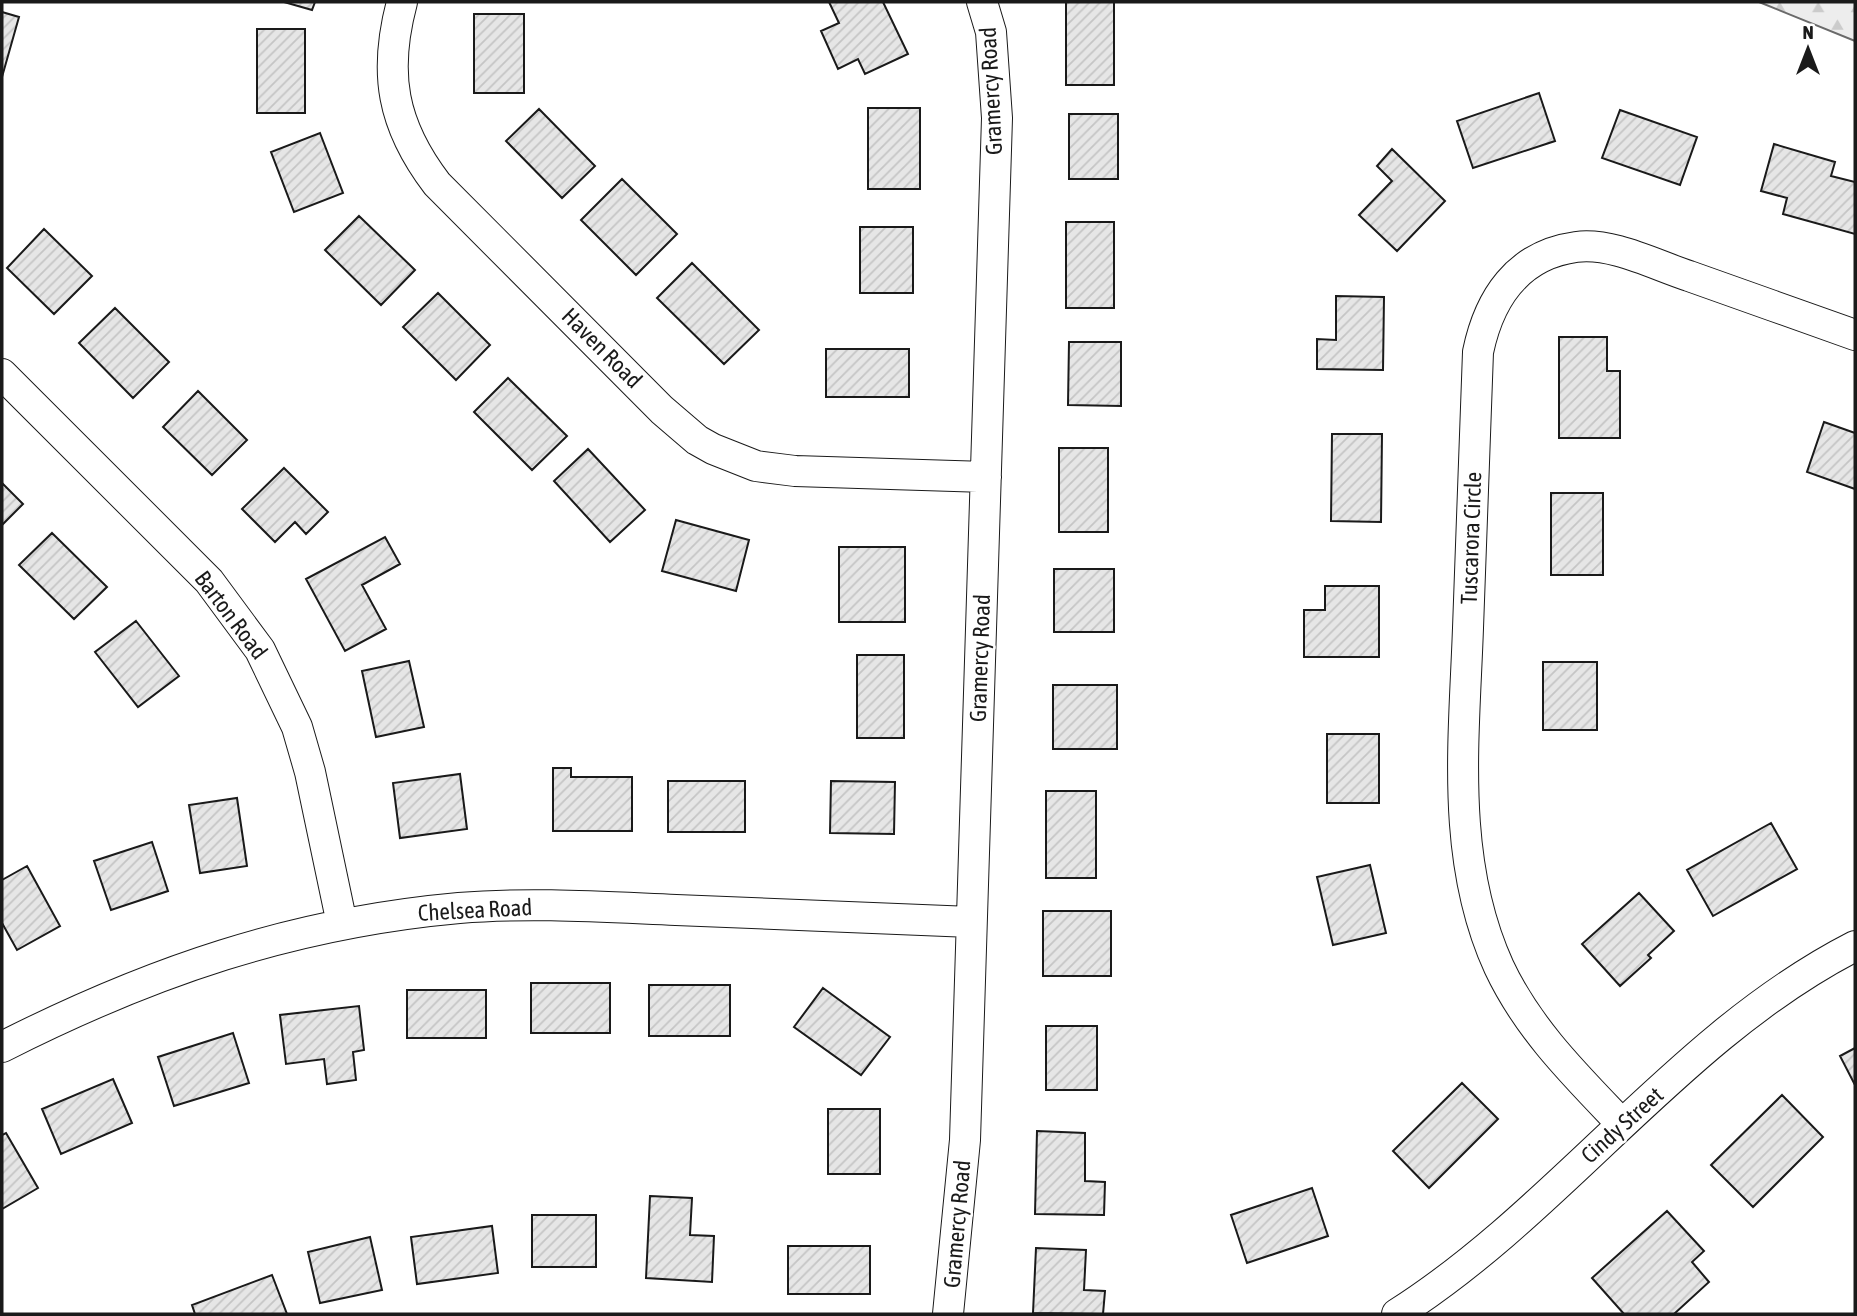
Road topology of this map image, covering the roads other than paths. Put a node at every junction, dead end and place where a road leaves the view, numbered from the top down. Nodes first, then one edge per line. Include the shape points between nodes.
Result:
1 (402, 2) edge
2 (982, 2) edge
3 (1855, 335) edge
4 (2, 374) edge
5 (986, 477) junction
6 (971, 922) junction
7 (342, 924) junction
8 (1855, 946) edge
9 (2, 1047) edge
10 (1622, 1124) junction
11 (948, 1314) edge
12 (1397, 1314) edge

1 - 5 street, Haven Road via 392,86 403,130 424,167 697,440 765,467
2 - 5 street, Gramercy Road via 991,32 997,118
3 - 10 street, Tuscarora Circle via 1643,260 1601,248 1578,247 1536,260 1514,276 1484,321 1478,352 1463,755 1467,858 1486,931 1518,1002 1546,1042
4 - 7 street, Barton Road via 209,581 260,650 303,750
5 - 6 street, Gramercy Road
6 - 7 street, Chelsea Road via 572,906 461,908
6 - 11 street, Gramercy Road via 965,1140
7 - 9 street, Chelsea Road via 176,968
8 - 10 street, Cindy Street via 1767,1001
10 - 12 street, Cindy Street via 1482,1251

